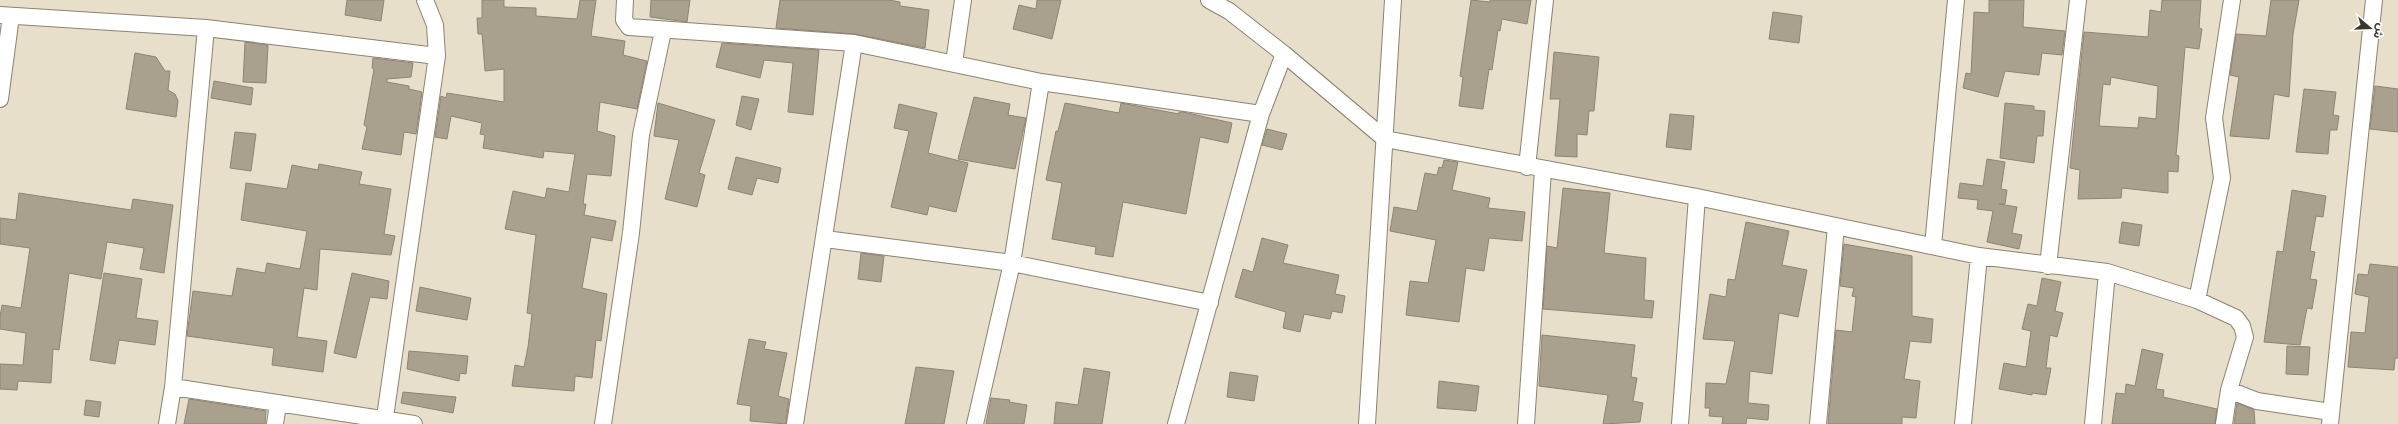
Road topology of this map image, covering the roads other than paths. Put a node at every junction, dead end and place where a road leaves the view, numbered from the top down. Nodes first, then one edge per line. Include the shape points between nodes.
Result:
1 (425, 0) edge
2 (625, 0) edge
3 (963, 0) edge
4 (1209, 0) edge
5 (1394, 0) edge
6 (1544, 0) edge
7 (1956, 0) edge
8 (2078, 0) edge
9 (2232, 0) edge
10 (2374, 0) edge
11 (15, 11) edge
12 (206, 28) junction
13 (663, 31) junction
14 (854, 43) junction
15 (1284, 54) junction
16 (438, 56) junction
17 (954, 63) junction
18 (1041, 82) junction
19 (0, 99) edge
20 (1261, 114) junction
21 (1385, 139) junction
22 (1527, 167) junction
23 (1543, 170) junction
24 (1697, 197) junction
25 (1836, 226) junction
26 (825, 239) junction
27 (1933, 246) junction
28 (1979, 256) junction
29 (1012, 263) junction
30 (2048, 266) junction
31 (2107, 272) junction
32 (2197, 300) junction
33 (1210, 303) junction
34 (173, 387) junction
35 (2229, 390) junction
36 (278, 404) junction
37 (2330, 418) edge
38 (384, 422) edge
39 (167, 424) edge
40 (275, 424) edge
41 (414, 424) edge
42 (604, 424) edge
43 (795, 424) edge
44 (975, 424) edge
45 (1176, 424) edge
46 (1367, 424) edge
47 (1526, 424) edge
48 (1680, 424) edge
49 (1818, 424) edge
50 (1963, 424) edge
51 (2093, 424) edge
52 (2224, 424) edge

1 - 16 street via 435,25
2 - 13 street via 625,25
3 - 17 street
4 - 15 street via 1229,11
5 - 21 street
6 - 22 street
7 - 27 street
8 - 30 street
9 - 32 street via 2214,118 2222,178
10 - 37 street
11 - 12 street
11 - 19 street
12 - 16 street
12 - 34 street
13 - 14 street
13 - 42 street via 641,135 631,233
14 - 17 street
14 - 26 street
15 - 20 street
15 - 21 street
16 - 38 street
17 - 18 street
18 - 20 street
18 - 29 street
20 - 33 street
21 - 22 street
21 - 46 street
22 - 23 street
23 - 24 street
23 - 47 street
24 - 25 street
24 - 48 street
25 - 27 street
25 - 49 street
26 - 29 street
26 - 43 street
27 - 28 street
28 - 30 street
28 - 50 street
29 - 33 street
29 - 44 street
30 - 31 street
31 - 32 street
31 - 51 street
32 - 35 street via 2236,318 2242,326 2245,337
33 - 45 street
34 - 36 street
34 - 39 street
35 - 37 street via 2253,400
35 - 52 street
36 - 38 street
36 - 40 street
38 - 41 street

